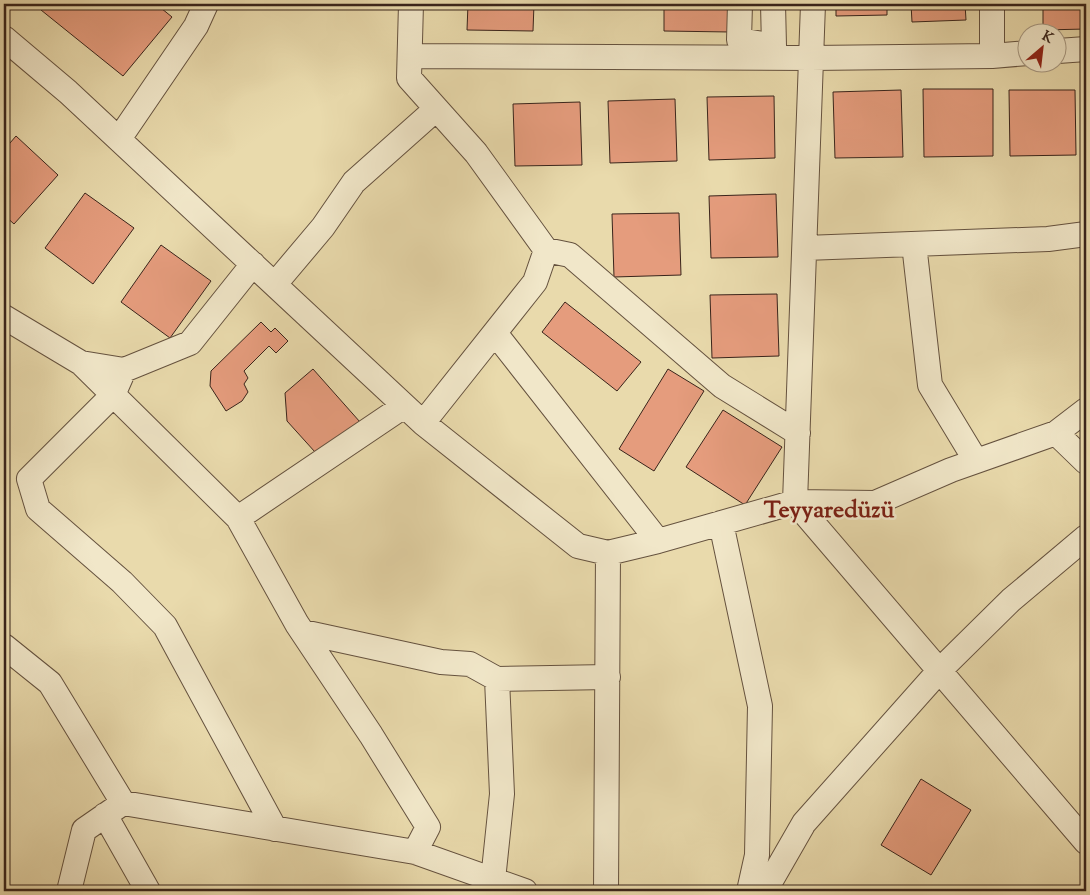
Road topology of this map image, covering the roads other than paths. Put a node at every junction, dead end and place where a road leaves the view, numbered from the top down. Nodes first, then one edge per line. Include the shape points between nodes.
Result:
1 (206, 4) edge
2 (411, 4) edge
3 (740, 4) edge
4 (773, 4) edge
5 (813, 4) edge
6 (992, 4) edge
7 (4, 38) edge
8 (1086, 49) edge
9 (1068, 50) edge
10 (1018, 54) edge
11 (410, 56) junction
12 (992, 56) junction
13 (811, 58) junction
14 (436, 109) junction
15 (119, 139) junction
16 (1086, 234) edge
17 (914, 244) junction
18 (804, 248) junction
19 (546, 250) junction
20 (253, 264) junction
21 (275, 284) junction
22 (4, 317) edge
23 (494, 333) junction
24 (81, 363) junction
25 (124, 370) junction
26 (113, 395) junction
27 (404, 406) junction
28 (1086, 410) edge
29 (422, 423) junction
30 (798, 433) junction
31 (1056, 433) junction
32 (976, 461) junction
33 (1086, 462) edge
34 (796, 502) junction
35 (238, 518) junction
36 (721, 523) junction
37 (1086, 537) edge
38 (658, 541) junction
39 (608, 553) junction
40 (303, 632) junction
41 (4, 646) edge
42 (940, 670) junction
43 (608, 677) junction
44 (497, 679) junction
45 (114, 809) junction
46 (275, 829) junction
47 (1086, 842) edge
48 (415, 852) junction
49 (493, 880) junction
50 (69, 891) edge
51 (148, 891) edge
52 (525, 891) edge
53 (606, 891) edge
54 (749, 891) edge
55 (765, 891) edge

1 - 15 street via 196,26
2 - 11 street
3 - 4 street via 739,40 774,46
5 - 13 street
6 - 12 street
7 - 15 street
8 - 9 street
10 - 12 street
11 - 13 street
11 - 14 street via 409,78
12 - 13 street
13 - 18 street
14 - 19 street via 476,153
14 - 21 street via 354,182 323,227
15 - 20 street
16 - 17 street via 1048,239
17 - 18 street
17 - 32 street via 930,385
18 - 30 street
19 - 23 street via 535,282
19 - 30 street via 570,255 722,386
20 - 21 street
20 - 25 street via 190,343
21 - 27 street
22 - 24 street
23 - 29 street
23 - 38 street
24 - 25 street
24 - 26 street
25 - 26 street
26 - 35 street
26 - 46 street via 29,479 38,509 122,582 165,626
27 - 29 street
27 - 35 street
28 - 31 street
29 - 39 street via 578,546
30 - 34 street
31 - 32 street
31 - 33 street
32 - 34 street via 875,503
34 - 36 street
34 - 42 street
35 - 40 street
36 - 38 street
36 - 54 street via 760,706 757,856
37 - 42 street via 1011,600
38 - 39 street
39 - 43 street
40 - 44 street via 441,662 470,664
40 - 48 street via 428,827
41 - 45 street via 50,684
42 - 47 street
42 - 55 street via 804,822
43 - 44 street
43 - 53 street
44 - 49 street via 502,794
45 - 46 street
45 - 50 street via 84,830
45 - 51 street
46 - 48 street
48 - 49 street
49 - 52 street

